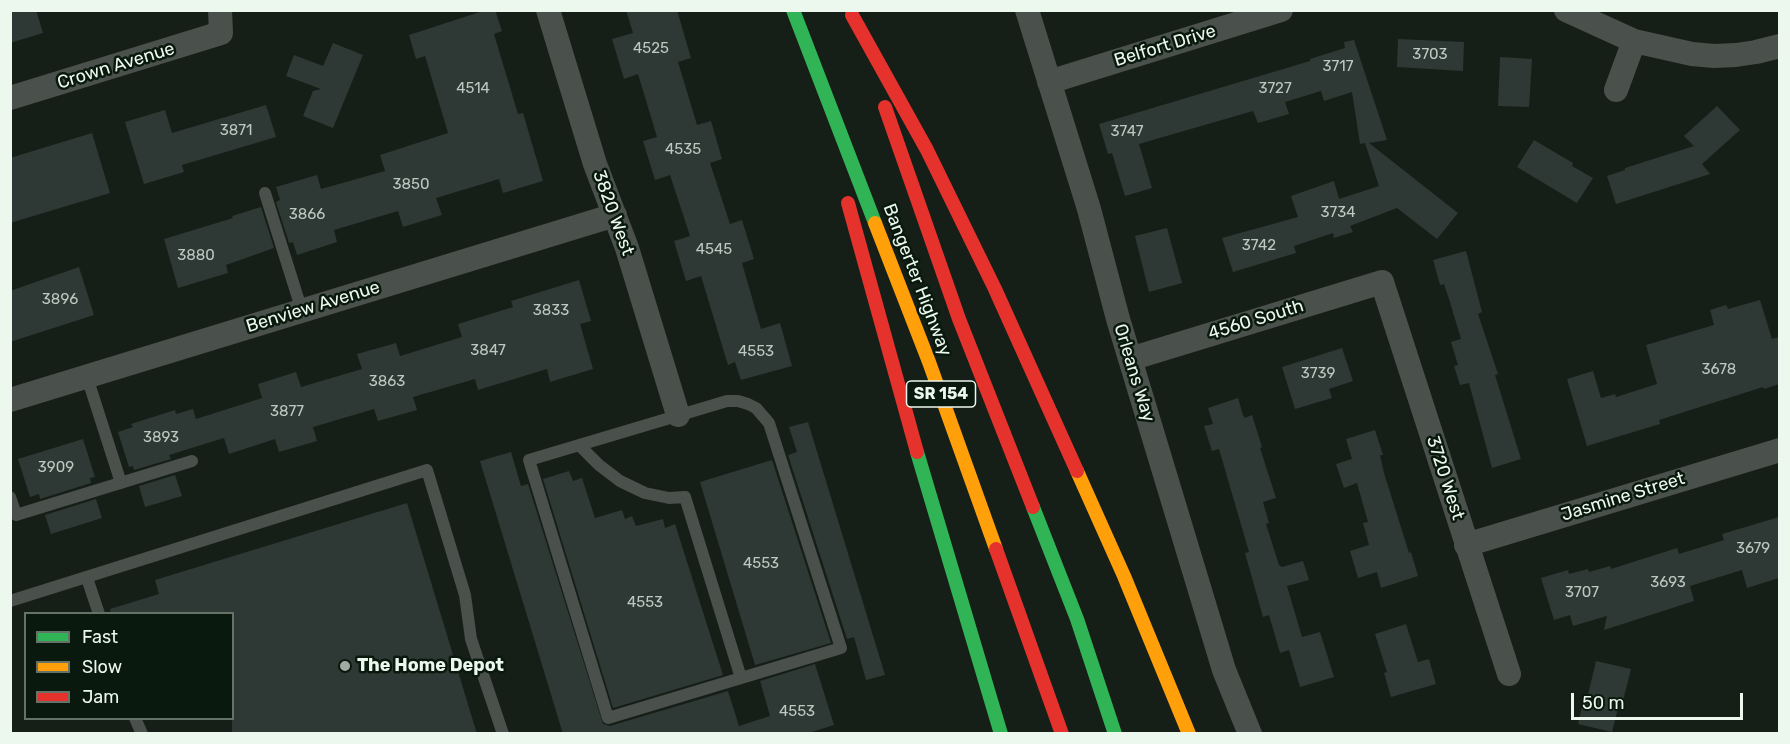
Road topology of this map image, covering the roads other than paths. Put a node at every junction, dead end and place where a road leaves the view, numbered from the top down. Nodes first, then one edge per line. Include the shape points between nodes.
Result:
1 (548, 10) edge
2 (793, 10) edge
3 (1027, 10) edge
4 (1281, 10) edge
5 (1566, 10) edge
6 (851, 13) edge
7 (221, 22) edge
8 (1634, 41) junction
9 (1779, 46) edge
10 (811, 59) junction
11 (1048, 82) junction
12 (1616, 90) dead end
13 (10, 98) edge
14 (839, 168) dead end
15 (845, 190) dead end
16 (265, 193) dead end
17 (615, 215) junction
18 (1382, 282) joint
19 (302, 310) junction
20 (1130, 358) junction
21 (87, 377) junction
22 (10, 400) edge
23 (678, 415) junction
24 (579, 445) junction
25 (1779, 450) edge
26 (192, 461) dead end
27 (122, 483) junction
28 (10, 497) edge
29 (13, 516) edge
30 (1466, 546) junction
31 (87, 578) junction
32 (10, 601) edge
33 (98, 612) edge
34 (1509, 674) dead end
35 (741, 678) junction
36 (136, 720) edge
37 (142, 734) edge
38 (503, 734) edge
39 (1001, 734) edge
40 (1062, 734) edge
41 (1115, 734) edge
42 (1189, 734) edge
43 (1250, 734) edge

1 - 17 street, 3820 West via 595,164
2 - 10 highway, Bangerter Highway / SR 154
3 - 11 street, Orleans Way
4 - 11 street, Belfort Drive
5 - 8 street
6 - 41 highway, Bangerter Highway / SR 154 via 958,319 1077,619
6 - 42 highway via 927,150 986,269 1124,576
7 - 13 street, Crown Avenue
8 - 9 street via 1714,56
8 - 12 street
10 - 14 highway
10 - 40 highway, Bangerter Highway / SR 154 via 937,384
11 - 20 street, Orleans Way via 1089,209
15 - 39 highway via 923,473
16 - 19 lane
17 - 19 street, Benview Avenue
17 - 23 street, 3820 West
18 - 20 street, 4560 South
18 - 30 street, 3720 West
19 - 21 street, Benview Avenue
20 - 43 street, Orleans Way via 1224,670
21 - 22 street, Benview Avenue
21 - 27 lane
23 - 24 lane
23 - 35 lane via 728,401 738,401 764,415 841,648
24 - 35 lane via 599,465 645,493 685,497
24 - 35 lane via 529,460 608,718
25 - 30 street, Jasmine Street
26 - 27 lane
27 - 29 lane
28 - 29 lane
30 - 34 street, 3720 West
31 - 32 lane
31 - 33 lane
31 - 38 lane via 427,470 465,595 471,639
36 - 37 lane

